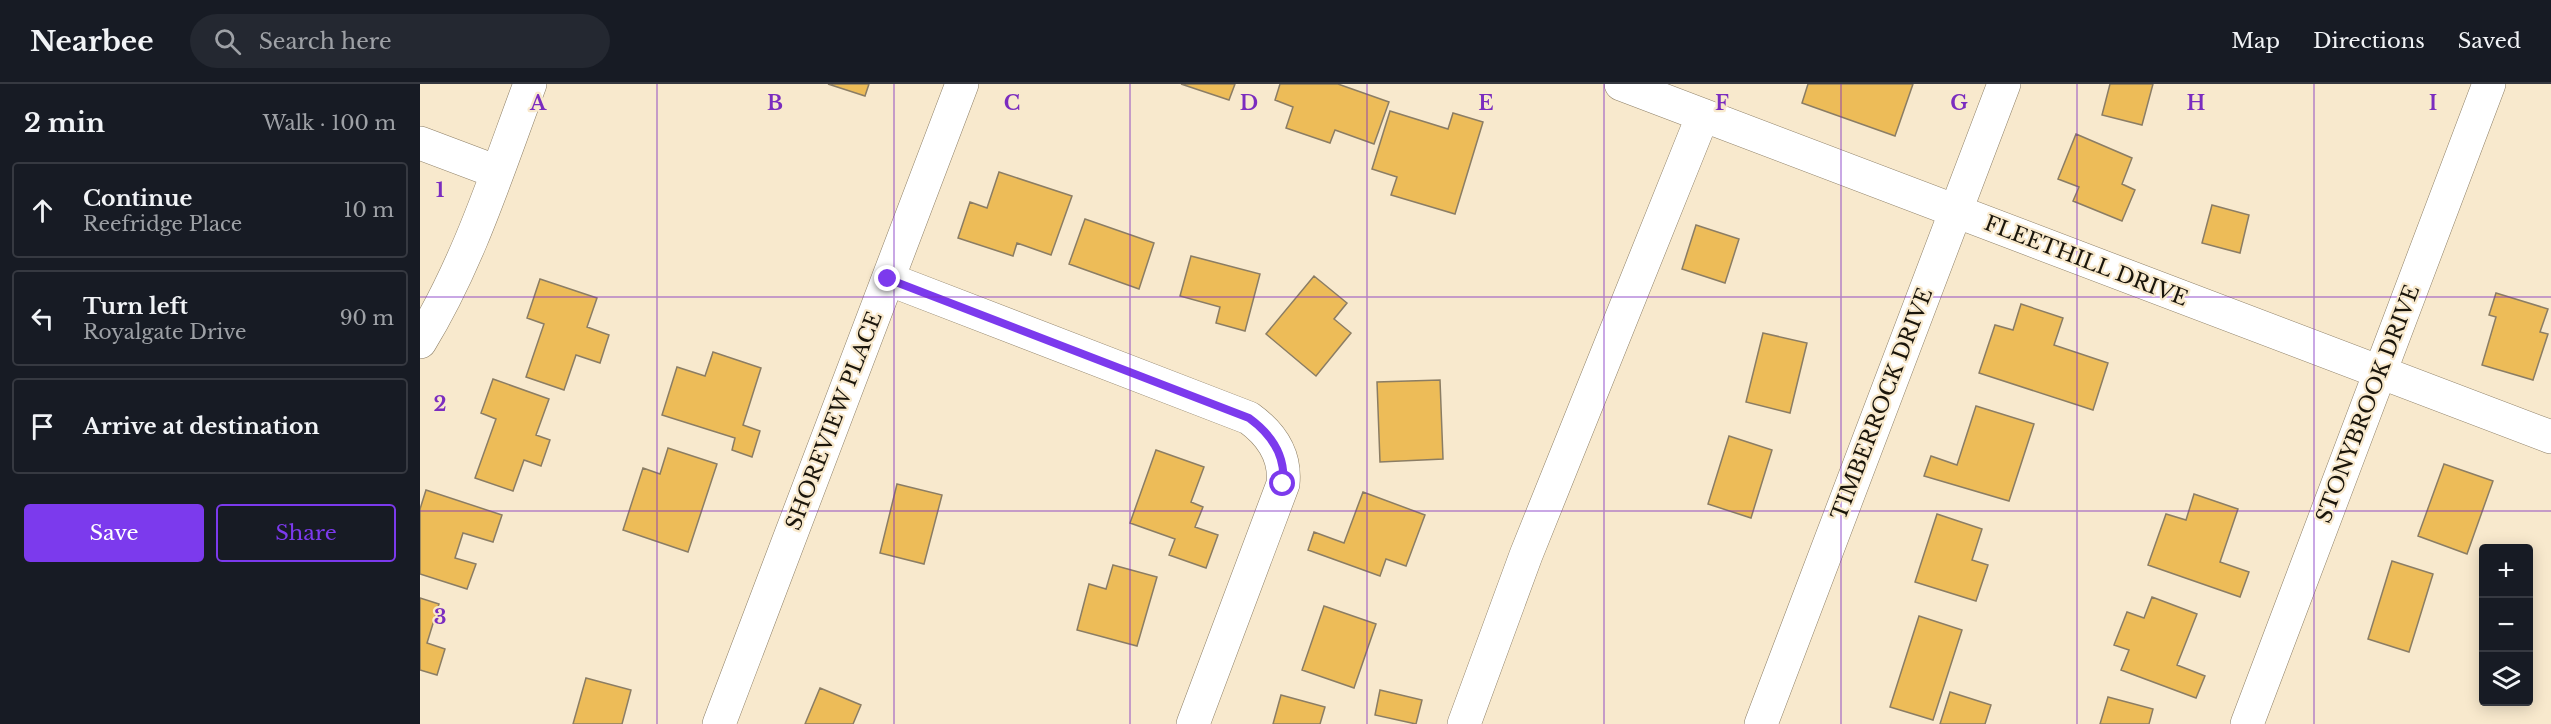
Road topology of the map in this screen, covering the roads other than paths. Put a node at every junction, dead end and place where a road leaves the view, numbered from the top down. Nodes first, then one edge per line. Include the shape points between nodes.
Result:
1 (530, 84) edge
2 (962, 84) edge
3 (1621, 84) edge
4 (2004, 84) edge
5 (2489, 84) edge
6 (1703, 115) junction
7 (420, 143) edge
8 (497, 172) junction
9 (1955, 212) junction
10 (888, 279) junction
11 (420, 342) edge
12 (2380, 371) junction
13 (2551, 437) edge
14 (718, 724) edge
15 (1193, 724) edge
16 (1464, 724) edge
17 (1761, 724) edge
18 (2247, 724) edge

1 - 8 street
2 - 10 street, SHOREVIEW PLACE
3 - 6 street, FLEETHILL DRIVE
4 - 9 street, TIMBERROCK DRIVE
5 - 12 street, STONYBROOK DRIVE
6 - 9 street, FLEETHILL DRIVE
6 - 16 street via 1526,555
7 - 8 street
8 - 11 street via 465,259
9 - 12 street, FLEETHILL DRIVE
9 - 17 street, TIMBERROCK DRIVE
10 - 14 street, SHOREVIEW PLACE
10 - 15 street via 1249,418 1264,429 1277,447 1283,484
12 - 13 street, FLEETHILL DRIVE
12 - 18 street, STONYBROOK DRIVE

